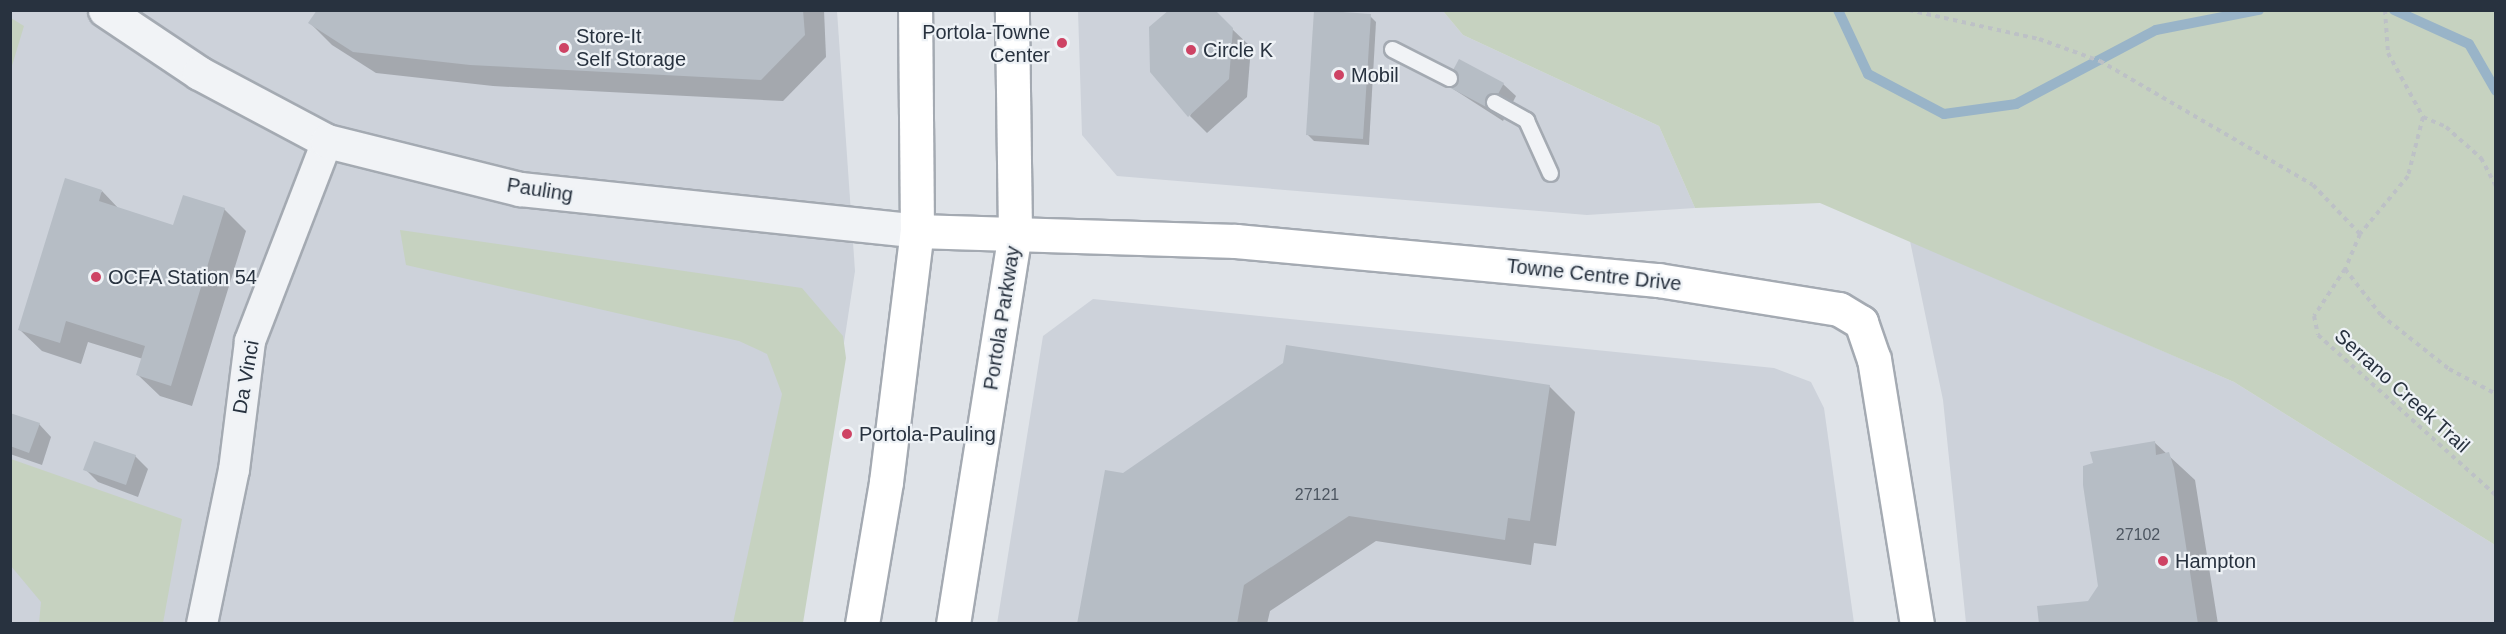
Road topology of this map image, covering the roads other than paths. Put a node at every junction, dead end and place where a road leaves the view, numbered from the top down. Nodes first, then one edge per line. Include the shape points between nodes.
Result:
1 (105, 10) edge
2 (915, 10) edge
3 (1012, 10) edge
4 (1392, 49) dead end
5 (1449, 78) dead end
6 (1494, 102) dead end
7 (327, 141) junction
8 (1550, 173) dead end
9 (917, 231) junction
10 (1015, 232) junction
11 (202, 624) edge
12 (862, 624) edge
13 (953, 624) edge
14 (1917, 624) edge

1 - 7 street, Pauling via 199,74
2 - 9 main road
3 - 10 main road, Portola Parkway
4 - 5 lane
6 - 8 lane via 1526,120
7 - 9 street, Pauling via 520,189
7 - 11 street, Da Vinci via 250,341 234,470
9 - 10 main road, Pauling
9 - 12 main road via 886,482
10 - 13 main road, Portola Parkway
10 - 14 main road, Towne Centre Drive via 1236,241 1658,280 1849,313 1865,329 1874,359

